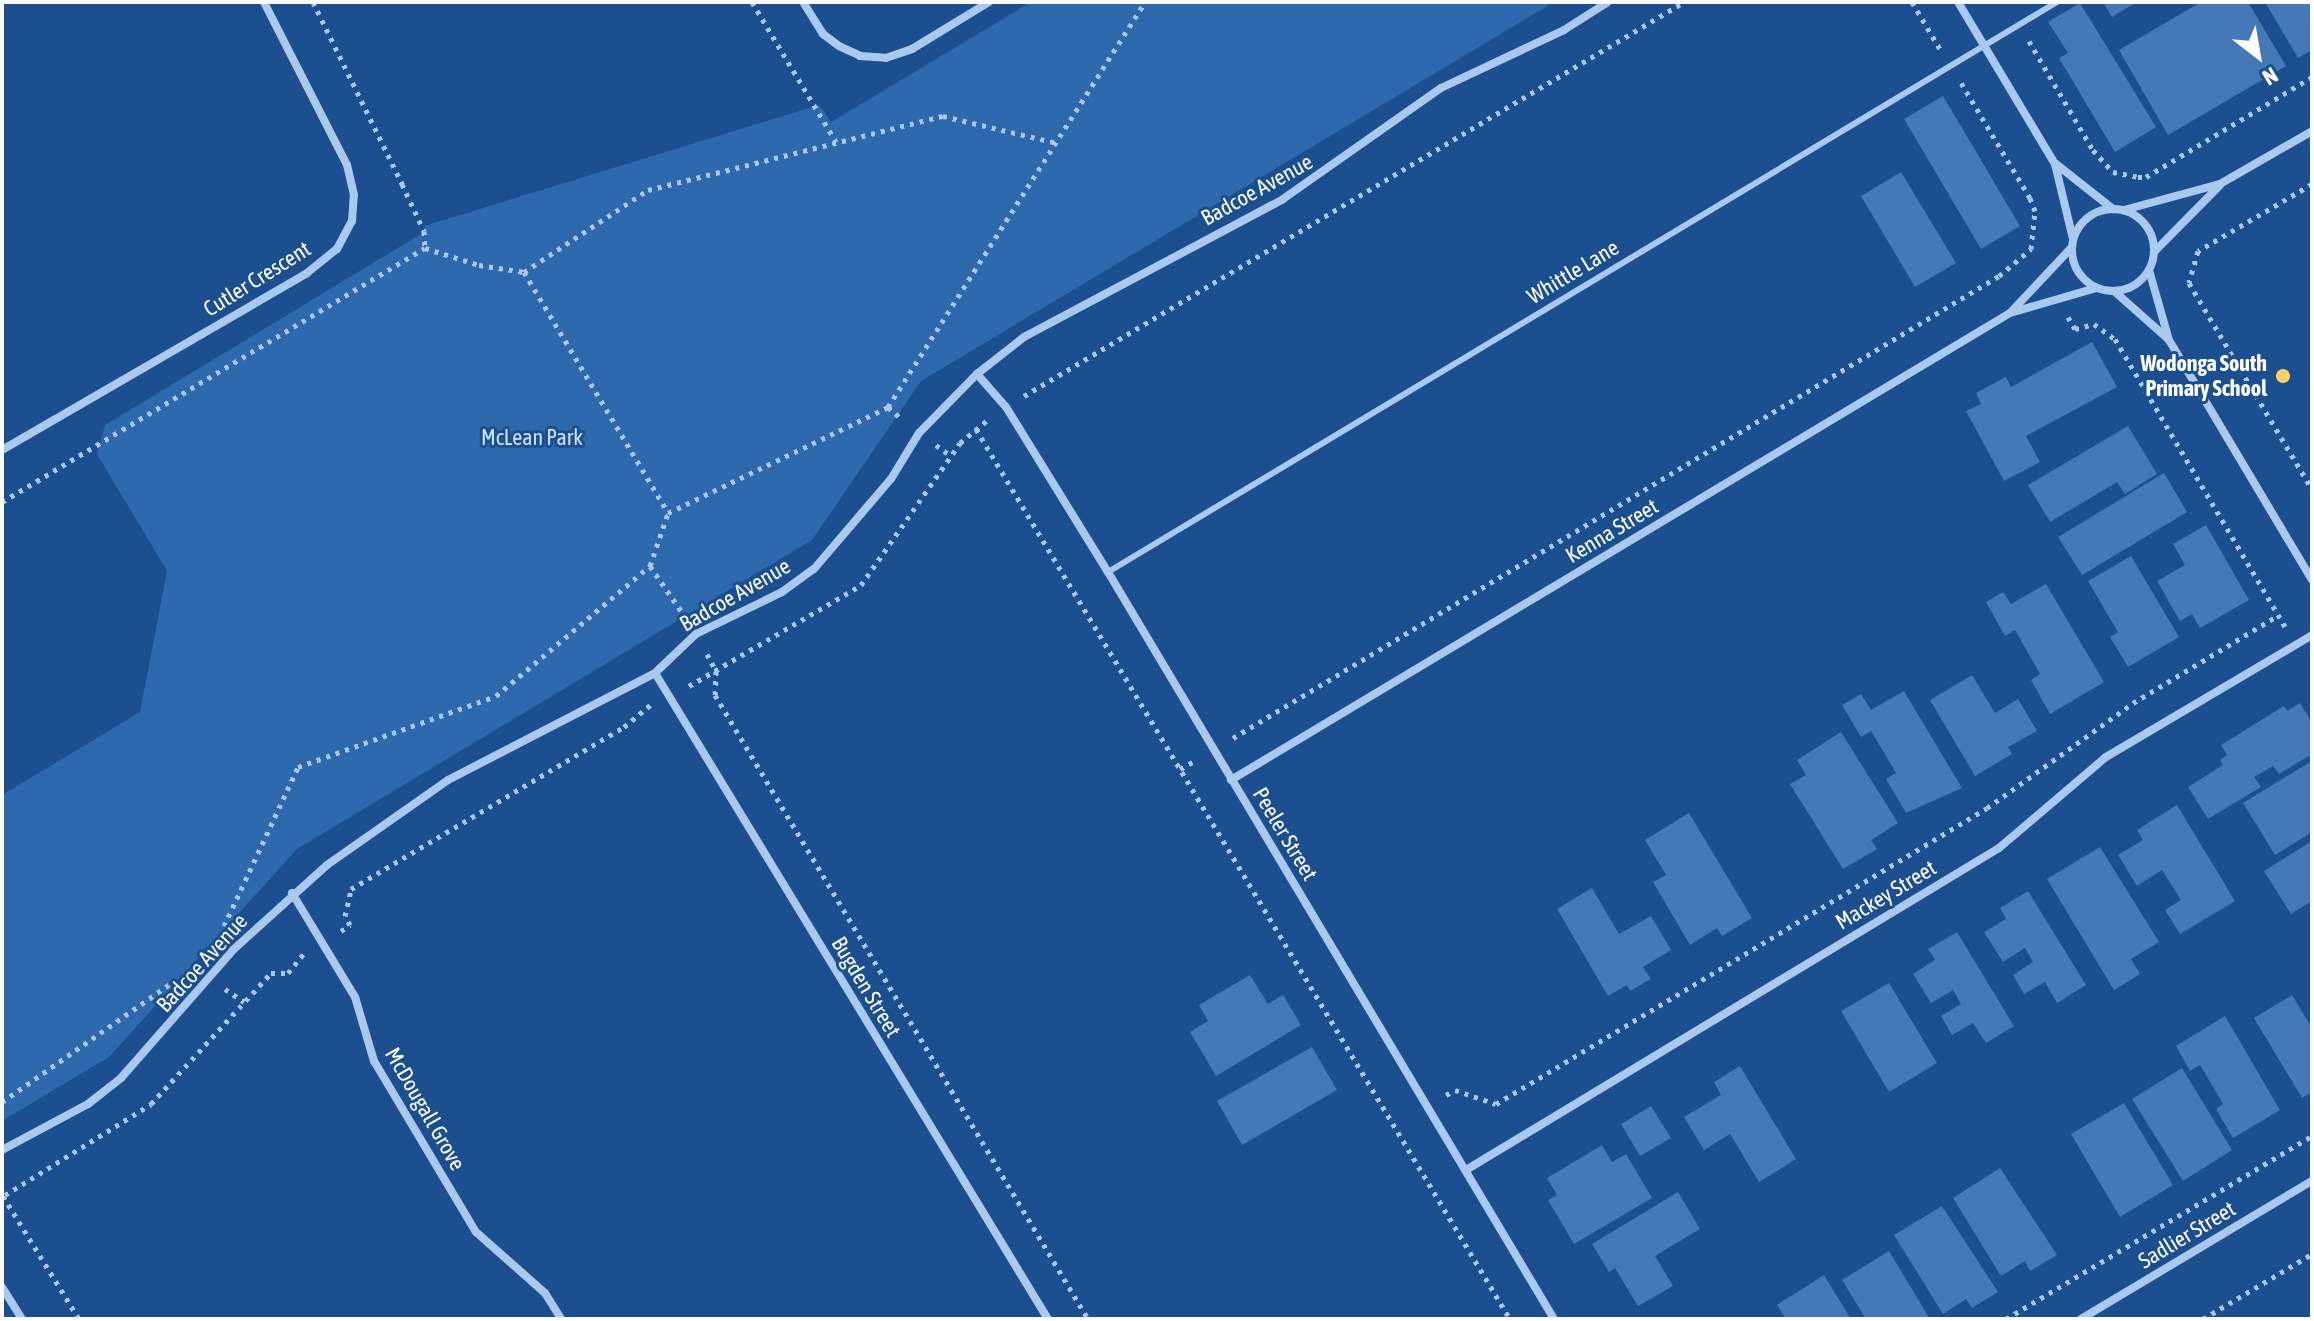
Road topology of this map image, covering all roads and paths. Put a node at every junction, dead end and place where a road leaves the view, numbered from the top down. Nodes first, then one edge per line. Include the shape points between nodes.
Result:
1 (264, 2) edge
2 (313, 2) edge
3 (752, 2) edge
4 (803, 2) edge
5 (989, 2) edge
6 (1145, 2) edge
7 (1608, 2) edge
8 (1912, 2) edge
9 (1958, 2) edge
10 (2057, 2) edge
11 (2020, 25) junction
12 (1984, 46) junction
13 (1951, 66) junction
14 (2312, 77) edge
15 (2312, 131) edge
16 (836, 142) junction
17 (1057, 143) junction
18 (2055, 164) junction
19 (2220, 184) junction
20 (2312, 184) edge
21 (2118, 209) junction
22 (2072, 243) junction
23 (425, 248) junction
24 (2031, 249) junction
25 (2154, 252) junction
26 (2149, 270) junction
27 (524, 272) junction
28 (2046, 276) junction
29 (2096, 288) junction
30 (2114, 291) junction
31 (2058, 299) junction
32 (2010, 313) junction
33 (2169, 340) junction
34 (977, 374) junction
35 (976, 429) dead end
36 (2, 450) edge
37 (2312, 489) edge
38 (2, 502) edge
39 (668, 513) junction
40 (1108, 572) junction
41 (2312, 580) edge
42 (2277, 616) junction
43 (2312, 635) edge
44 (2298, 643) junction
45 (716, 671) dead end
46 (655, 673) junction
47 (1213, 750) junction
48 (1180, 769) junction
49 (1231, 780) junction
50 (292, 893) junction
51 (216, 936) dead end
52 (181, 976) dead end
53 (2, 1102) edge
54 (1428, 1106) junction
55 (1395, 1127) junction
56 (2312, 1136) edge
57 (2, 1150) edge
58 (1466, 1170) junction
59 (2312, 1181) edge
60 (2, 1196) edge
61 (2312, 1254) edge
62 (2, 1287) edge
63 (22, 1319) edge
64 (79, 1319) edge
65 (561, 1319) edge
66 (1048, 1319) edge
67 (1088, 1319) edge
68 (1510, 1319) edge
69 (1554, 1319) edge
70 (2006, 1319) edge
71 (2081, 1319) edge
72 (2203, 1319) edge

1 - 36 street, Cutler Crescent via 347,165 354,195 352,221 337,249 307,273
2 - 23 path via 424,231
3 - 16 path
4 - 5 street via 823,34 839,46 860,56 886,58 912,49
6 - 17 path
7 - 34 street, Badcoe Avenue via 1564,30 1441,88 1283,199 1024,337
8 - 13 path
9 - 12 street
10 - 11 lane, Whittle Lane
11 - 12 lane, Whittle Lane
11 - 14 path via 2093,150 2113,172 2146,177
12 - 13 lane, Whittle Lane
12 - 18 street
13 - 24 path via 2030,198 2035,211
13 - 40 lane, Whittle Lane
15 - 19 street
16 - 17 path via 943,116
16 - 27 path via 648,190
17 - 39 path via 888,407
18 - 21 street
18 - 22 street
19 - 21 street
19 - 25 street
20 - 37 path via 2198,251 2189,283
21 - 22 street via 2088,217
21 - 25 street via 2146,225
22 - 28 street, Kenna Street
22 - 29 street via 2082,278
23 - 27 path
23 - 38 path
24 - 28 path
24 - 47 path via 1999,276
25 - 26 street
26 - 30 street via 2140,281
26 - 33 street
27 - 39 path
28 - 32 street, Kenna Street
29 - 30 street
29 - 31 street, Kenna Street
30 - 33 street
31 - 32 street, Kenna Street
31 - 42 path via 2075,329 2094,324 2115,339
32 - 49 street, Kenna Street
33 - 41 street
34 - 40 street, Peeler Street via 1006,407
34 - 46 street, Badcoe Avenue via 919,433 891,479 814,569 782,592 696,634
35 - 48 path
39 - 51 path via 650,566 496,696 298,767
40 - 47 street, Peeler Street
42 - 44 path
42 - 54 path via 2133,703 1987,808 1496,1104 1455,1090
43 - 44 street, Mackey Street
44 - 58 street, Mackey Street via 2106,757 1999,848
45 - 67 path via 715,695
46 - 50 street, Badcoe Avenue via 448,780
46 - 66 street, Bugden Street
47 - 48 path
47 - 49 street, Peeler Street
48 - 55 path
49 - 54 street, Peeler Street
50 - 57 street, Badcoe Avenue via 234,949 121,1078 88,1104
50 - 65 street, McDougall Grove via 355,997 374,1061 476,1232 545,1293
52 - 53 path
54 - 55 path
54 - 58 street, Peeler Street
55 - 68 path
56 - 70 path
58 - 69 street, Peeler Street
59 - 71 street, Sadlier Street
60 - 64 path
61 - 72 path
62 - 63 street

